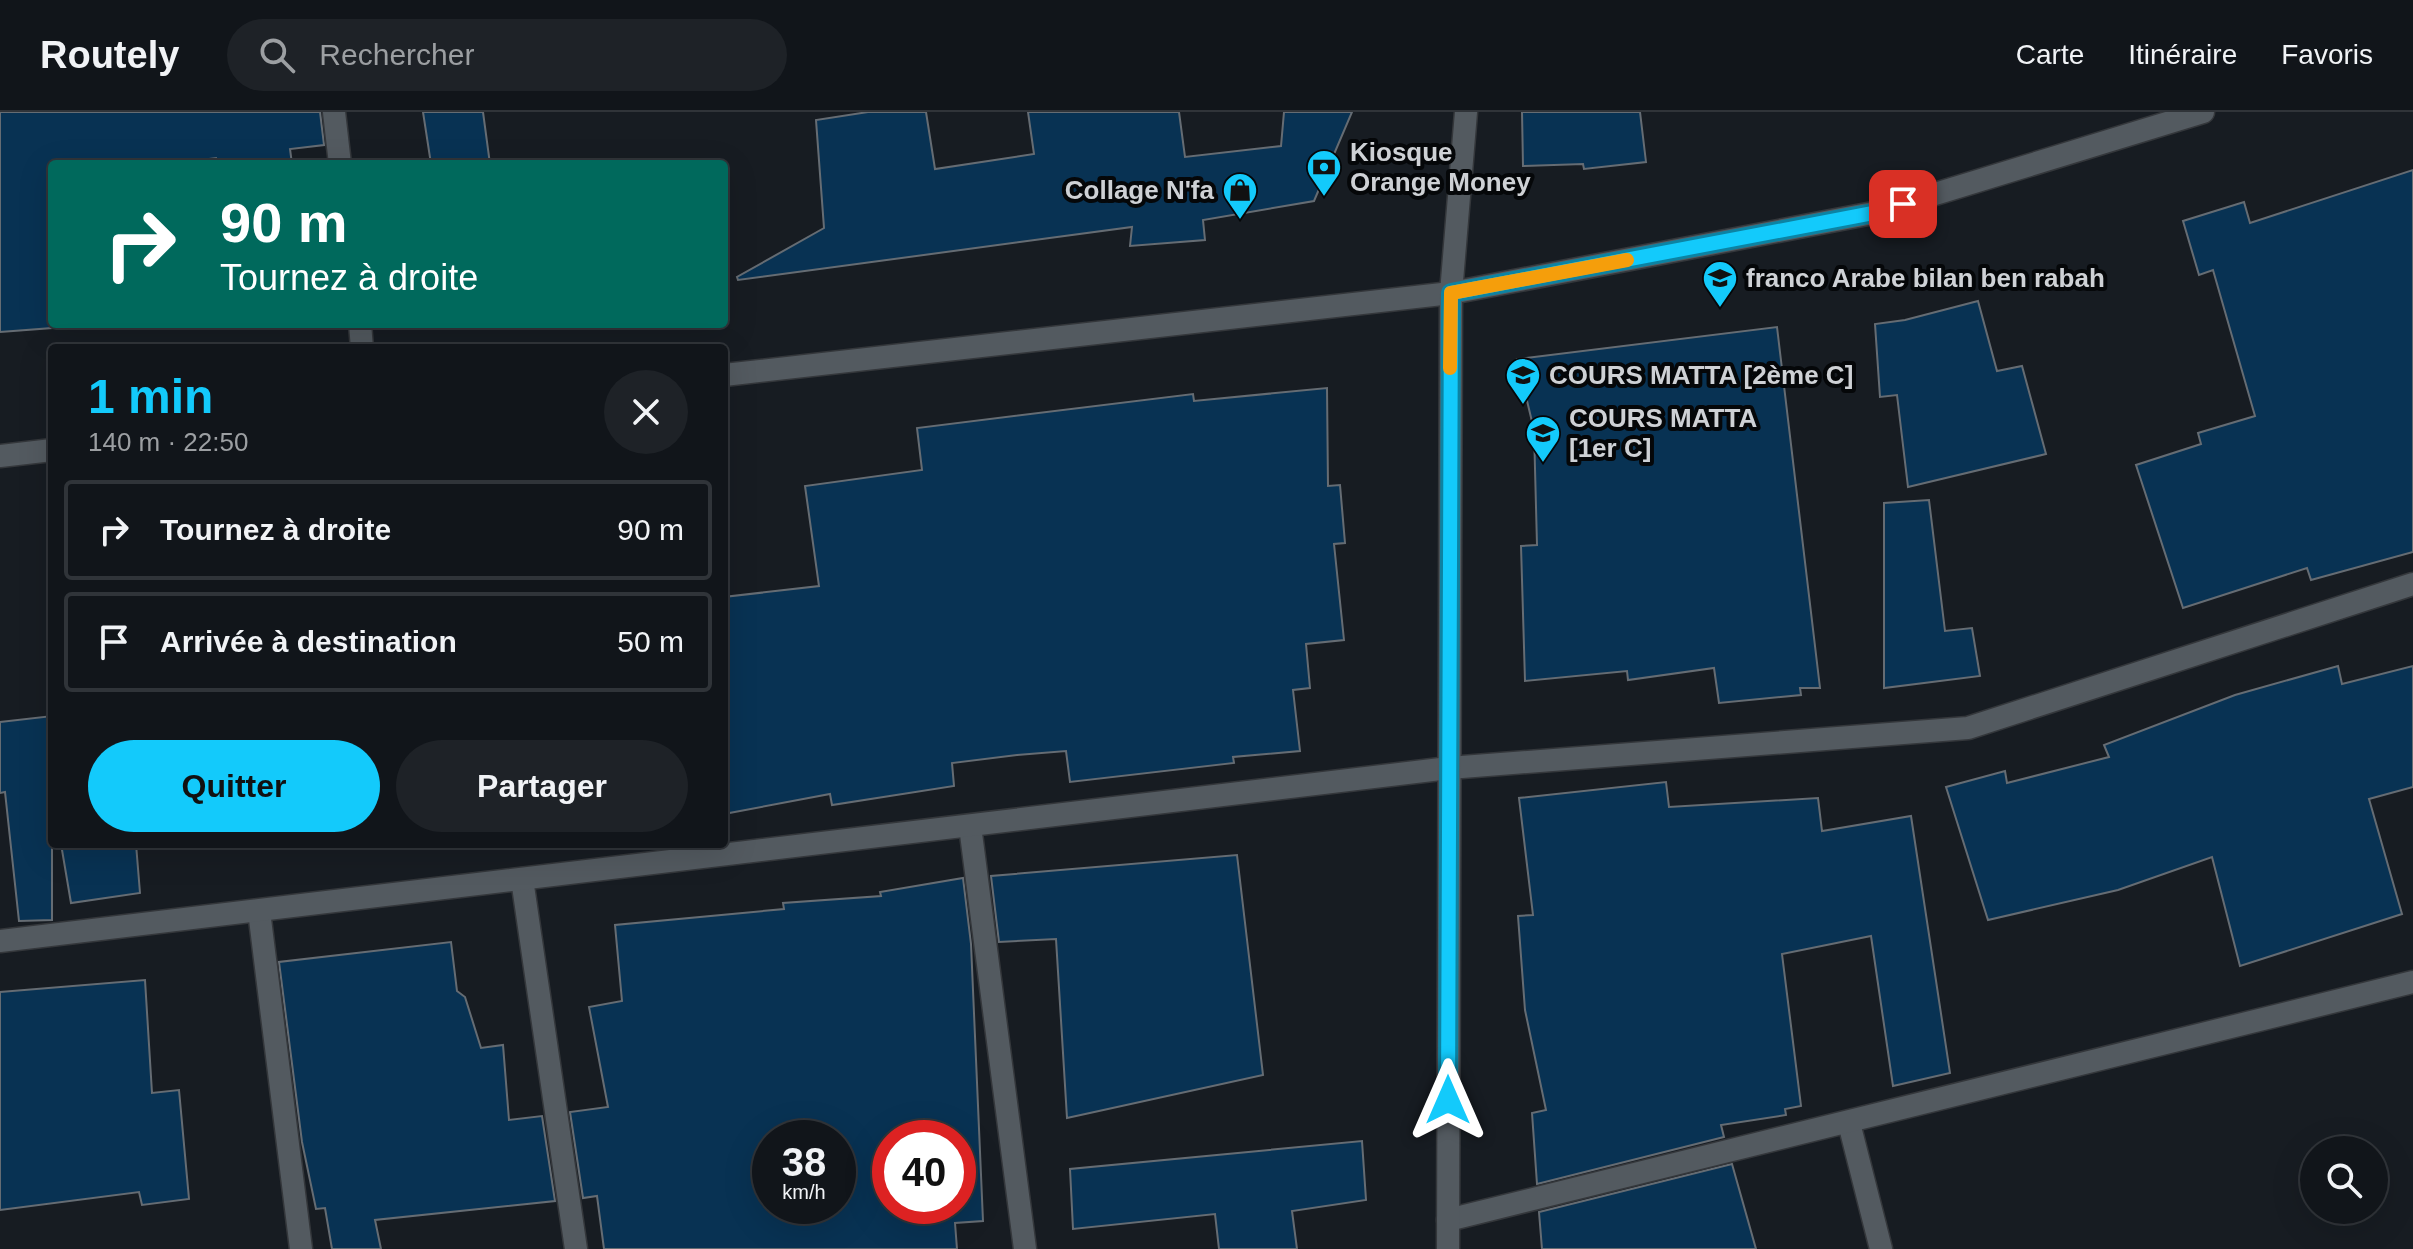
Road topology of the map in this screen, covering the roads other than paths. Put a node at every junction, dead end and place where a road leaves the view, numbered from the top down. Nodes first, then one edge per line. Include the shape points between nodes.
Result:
1 (334, 112) edge
2 (1466, 112) edge
3 (2203, 112) edge
4 (340, 160) edge
5 (1451, 293) junction
6 (728, 375) edge
7 (48, 450) edge
8 (0, 456) edge
9 (2413, 584) edge
10 (1449, 768) junction
11 (970, 826) junction
12 (522, 879) junction
13 (259, 911) junction
14 (0, 941) edge
15 (2413, 982) edge
16 (1849, 1123) junction
17 (1448, 1220) junction
18 (301, 1249) edge
19 (576, 1249) edge
20 (1025, 1249) edge
21 (1448, 1249) edge
22 (1881, 1249) edge

1 - 4 street
2 - 5 street
3 - 5 street via 1873,213
5 - 6 street
5 - 10 street
7 - 8 street
9 - 10 street via 1968,728
10 - 11 street
10 - 17 street
11 - 12 street
11 - 20 street
12 - 13 street
12 - 19 street
13 - 14 street
13 - 18 street
15 - 16 street
16 - 17 street
16 - 22 street
17 - 21 street

